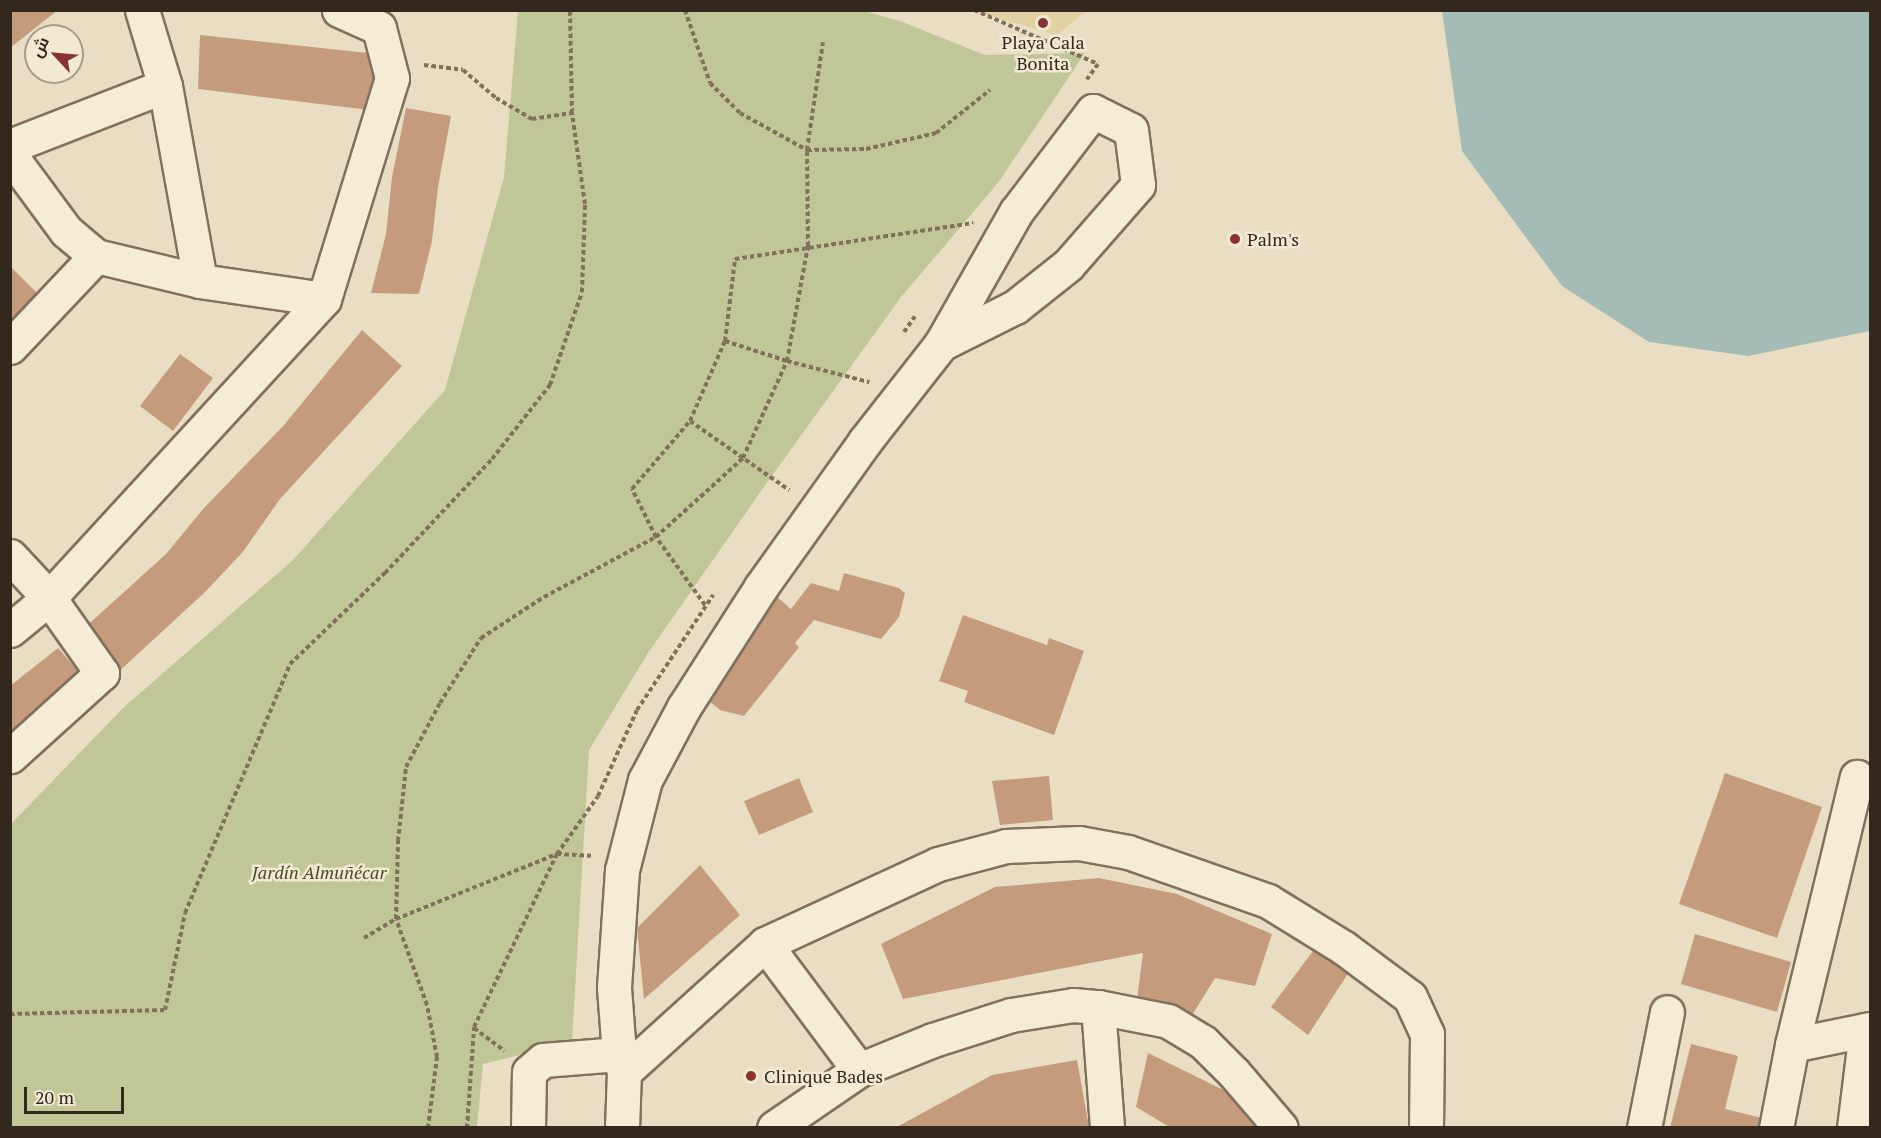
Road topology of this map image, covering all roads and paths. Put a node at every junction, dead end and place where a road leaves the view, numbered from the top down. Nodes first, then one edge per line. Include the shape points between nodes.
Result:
1 (142, 10) edge
2 (339, 10) edge
3 (570, 10) edge
4 (685, 10) edge
5 (974, 10) edge
6 (823, 42) dead end
7 (387, 61) junction
8 (1098, 64) dead end
9 (165, 86) junction
10 (990, 90) dead end
11 (572, 113) junction
12 (10, 146) edge
13 (807, 150) junction
14 (10, 155) edge
15 (979, 222) dead end
16 (808, 246) junction
17 (96, 256) junction
18 (200, 280) junction
19 (324, 299) junction
20 (725, 341) junction
21 (941, 344) junction
22 (10, 347) edge
23 (788, 361) junction
24 (870, 382) dead end
25 (690, 421) junction
26 (743, 458) junction
27 (795, 494) dead end
28 (656, 537) junction
29 (10, 555) edge
30 (49, 598) junction
31 (705, 605) dead end
32 (10, 630) edge
33 (10, 756) edge
34 (1857, 777) dead end
35 (624, 857) junction
36 (396, 919) junction
37 (364, 938) dead end
38 (765, 944) junction
39 (1098, 1007) junction
40 (1667, 1012) dead end
41 (10, 1014) edge
42 (1868, 1029) edge
43 (1792, 1045) junction
44 (622, 1063) junction
45 (859, 1070) junction
46 (428, 1128) edge
47 (528, 1128) edge
48 (622, 1128) edge
49 (774, 1128) edge
50 (1107, 1128) edge
51 (1281, 1128) edge
52 (1426, 1128) edge
53 (1644, 1128) edge
54 (1776, 1128) edge
55 (1854, 1128) edge

1 - 9 street
2 - 7 street via 379,28
3 - 11 path
4 - 13 path via 710,83 740,113
5 - 8 path
6 - 13 path
7 - 11 path via 463,70 496,98 532,119
7 - 19 street via 393,78
9 - 12 street
9 - 18 street
10 - 13 path via 936,133 866,149
11 - 41 path via 585,204 582,292 550,385 484,467 385,573 290,664 185,913 165,1010
13 - 16 path
14 - 17 street via 66,231
15 - 16 path
16 - 20 path via 735,259
16 - 23 path
17 - 18 street
17 - 22 street
18 - 19 street
19 - 30 street
20 - 23 path
20 - 25 path
21 - 21 street via 1016,212 1093,111 1131,130 1138,185 1068,265 1015,307
21 - 35 street via 865,441 775,568 684,707 645,780
23 - 24 path
23 - 26 path
25 - 26 path
25 - 28 path via 632,489
26 - 27 path
26 - 28 path
28 - 31 path
28 - 36 path via 544,597 481,638 406,767 398,841
29 - 30 street
30 - 32 street
30 - 33 street via 102,673
34 - 43 street
35 - 36 path via 557,855
35 - 44 street via 614,987
36 - 37 path
36 - 46 path via 427,1005 437,1057
38 - 44 street
38 - 45 street
38 - 52 street via 938,864 995,849 1079,843 1128,852 1268,901 1344,948 1410,997 1427,1034
39 - 45 street via 1073,1005 1011,1015 933,1040
39 - 50 street
39 - 51 street via 1168,1022 1203,1042
40 - 53 street
42 - 43 street
42 - 55 street
43 - 54 street
44 - 47 street via 543,1060 530,1072
44 - 48 street
45 - 49 street

